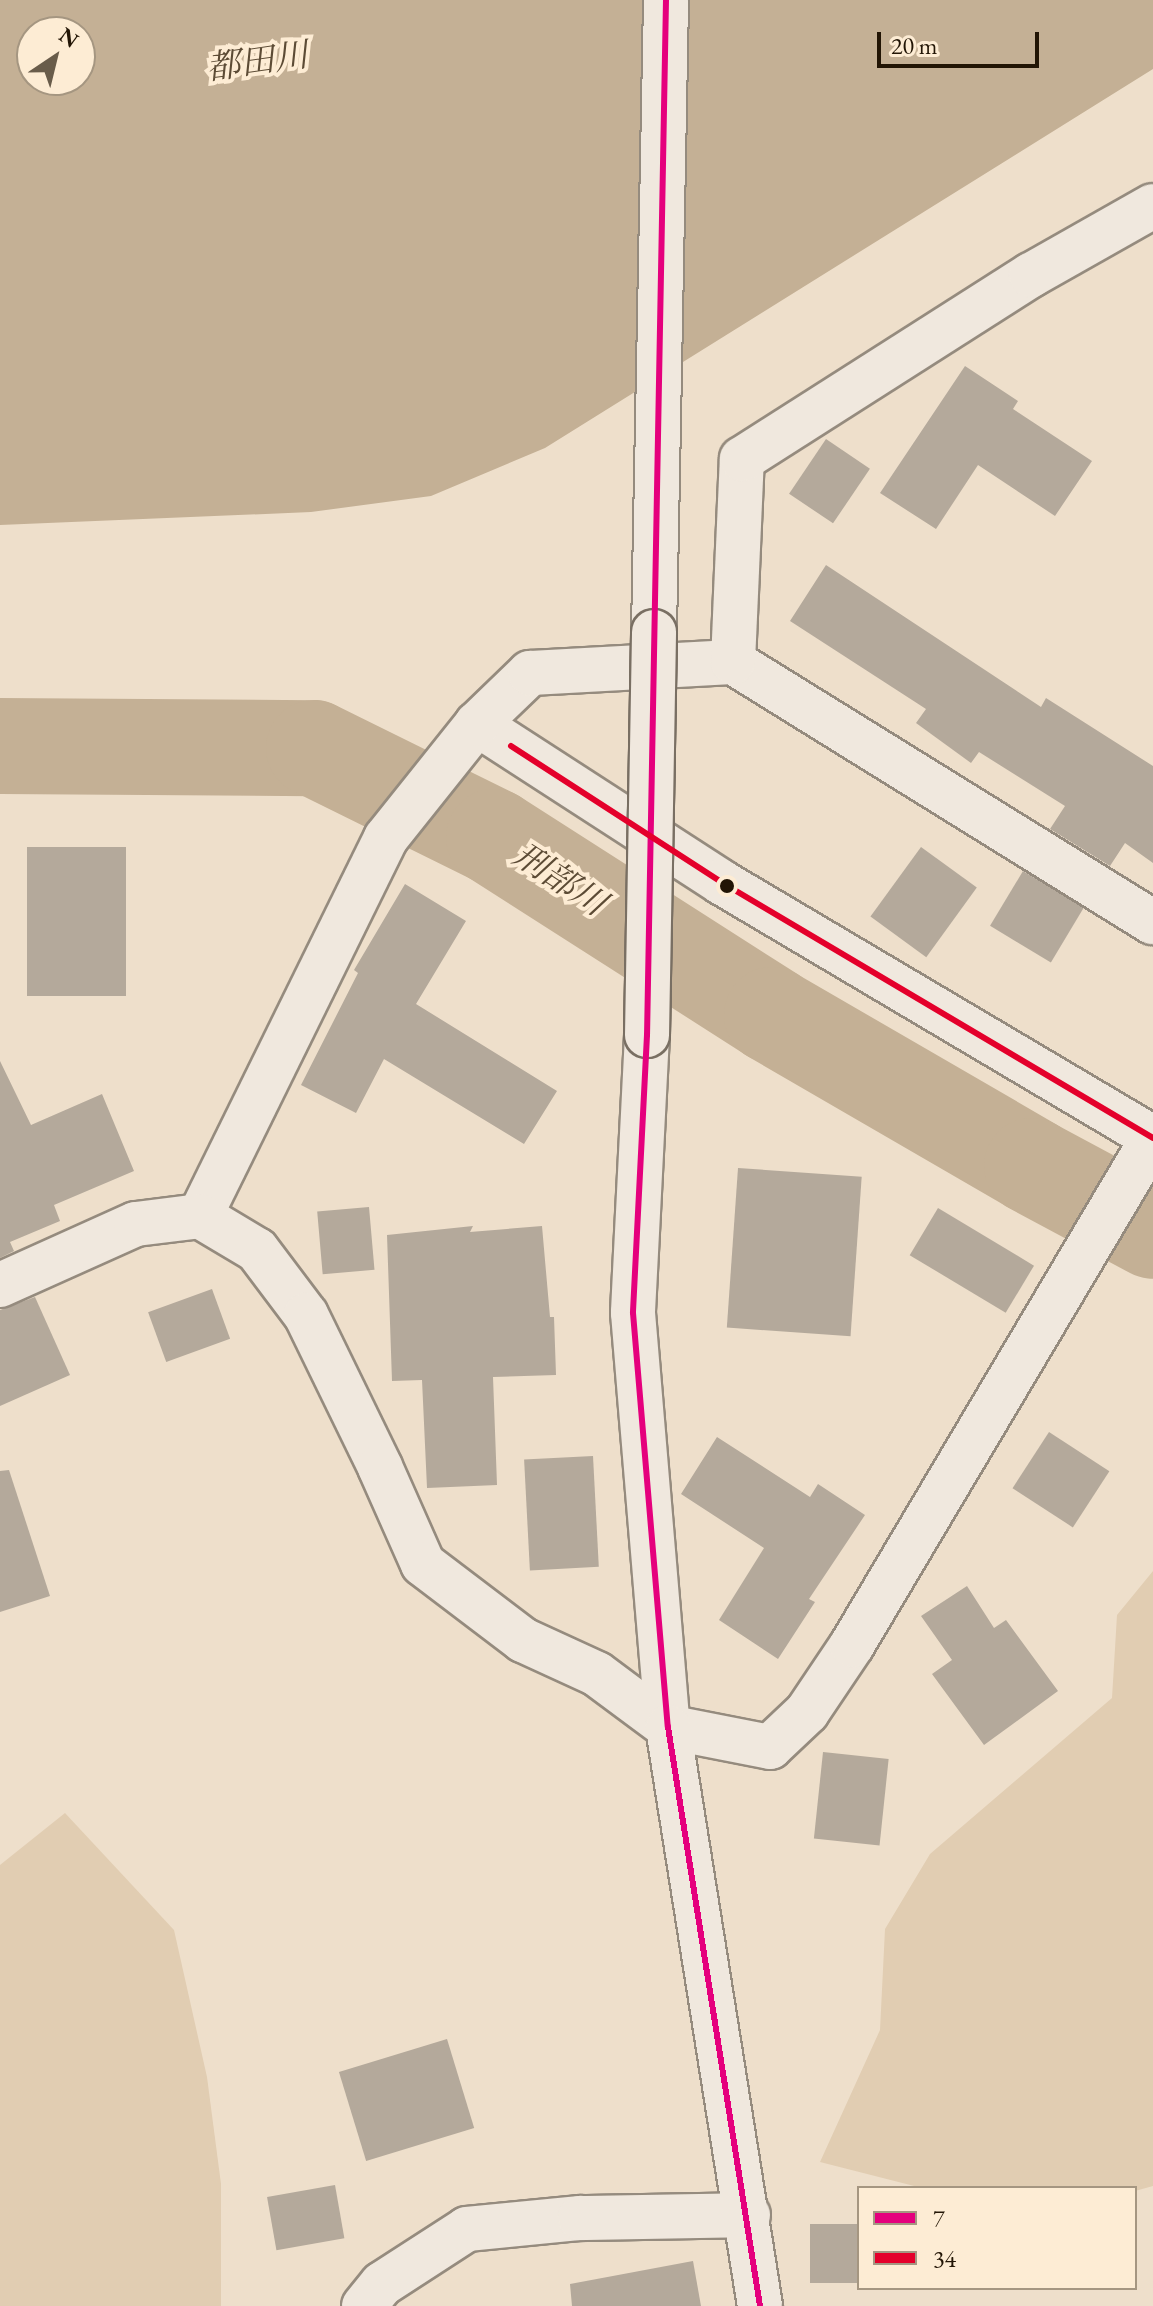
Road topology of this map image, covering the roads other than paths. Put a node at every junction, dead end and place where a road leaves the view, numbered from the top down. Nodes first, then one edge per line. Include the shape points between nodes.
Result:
1 (666, 0) edge
2 (1153, 206) edge
3 (733, 662) junction
4 (468, 734) junction
5 (1153, 922) edge
6 (1153, 1138) edge
7 (200, 1216) junction
8 (0, 1285) edge
9 (668, 1727) junction
10 (748, 2215) junction
11 (364, 2306) edge
12 (760, 2306) edge

1 - 9 street, bridge via 647,1035 633,1313
2 - 3 street via 1031,275 742,459
3 - 4 street via 530,673
3 - 5 street
4 - 6 street
4 - 7 street via 386,838
6 - 9 street via 807,1712 770,1747
7 - 8 street via 136,1224
7 - 9 street via 257,1250 306,1315 423,1564 523,1640 597,1674
9 - 10 street
10 - 11 street via 580,2218 467,2229 382,2284
10 - 12 street

